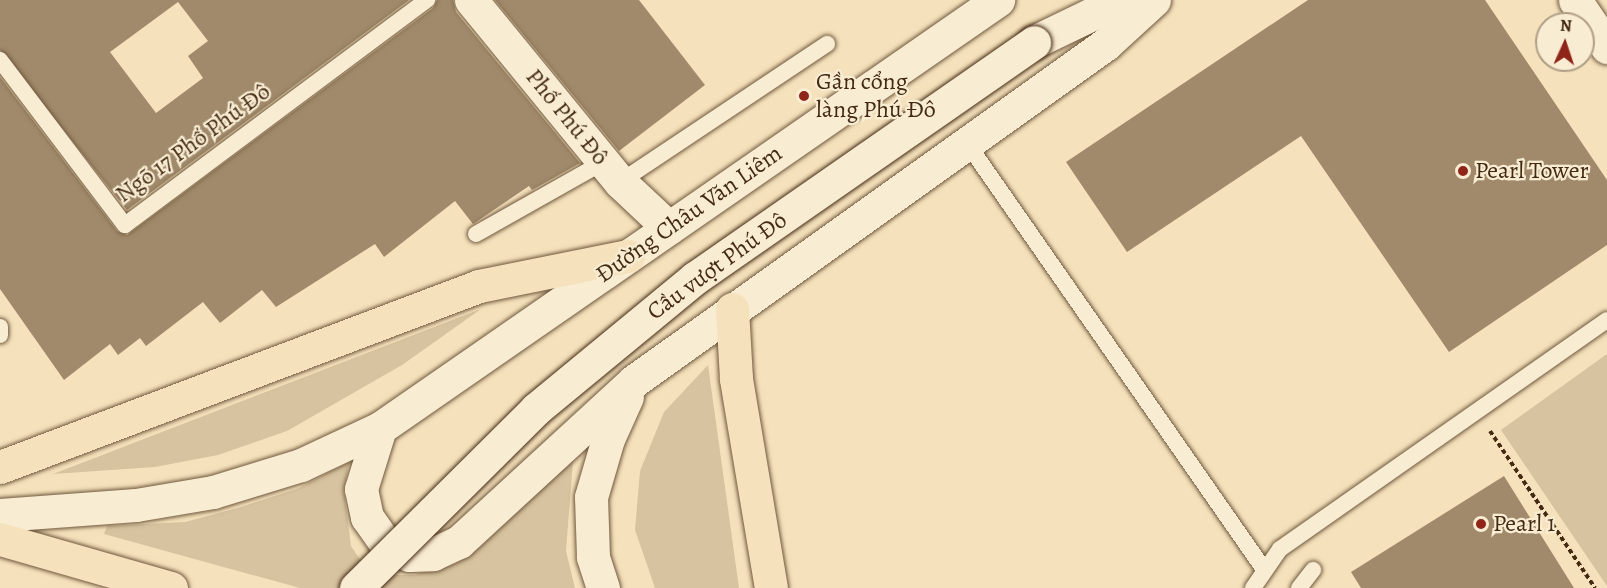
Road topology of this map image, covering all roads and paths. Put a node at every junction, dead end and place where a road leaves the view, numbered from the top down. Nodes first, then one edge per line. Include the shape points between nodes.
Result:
1 (427, 0) edge
2 (471, 0) edge
3 (998, 0) edge
4 (1121, 0) edge
5 (1154, 0) edge
6 (1575, 0) edge
7 (827, 44) dead end
8 (1607, 46) edge
9 (0, 60) edge
10 (967, 143) junction
11 (612, 172) junction
12 (669, 228) junction
13 (476, 234) dead end
14 (628, 256) junction
15 (732, 309) junction
16 (1607, 320) edge
17 (0, 327) edge
18 (0, 335) edge
19 (634, 381) junction
20 (380, 428) junction
21 (1488, 428) dead end
22 (0, 467) edge
23 (0, 514) edge
24 (0, 538) edge
25 (1263, 568) junction
26 (1313, 570) dead end
27 (171, 588) edge
28 (356, 588) edge
29 (603, 588) edge
30 (771, 588) edge
31 (1253, 588) edge
32 (1299, 588) edge
33 (1595, 588) edge

1 - 9 lane, Ngõ 17 Phố Phú Đô via 125,225
2 - 11 main road, Phố Phú Đô
3 - 12 main road, Đường Châu Văn Liêm
4 - 28 main road, Cầu vượt Phú Đô, bridge via 1034,42 695,278 536,409
5 - 10 main road via 1106,44
6 - 8 main road
7 - 11 lane
10 - 15 main road
10 - 25 lane
11 - 12 main road, Phố Phú Đô
11 - 13 lane
12 - 14 main road, Đường Châu Văn Liêm
14 - 20 main road, Đường Châu Văn Liêm
14 - 22 main road via 479,286
15 - 19 main road
15 - 30 main road via 736,379
16 - 25 lane via 1310,527
17 - 18 lane
19 - 20 main road via 459,542 433,554 409,555 384,541 367,517 361,489
19 - 29 main road via 608,438 591,497 593,557
20 - 23 main road, Đường Châu Văn Liêm via 301,465 213,492 136,505
21 - 33 path
24 - 27 main road
25 - 31 lane
26 - 32 lane

